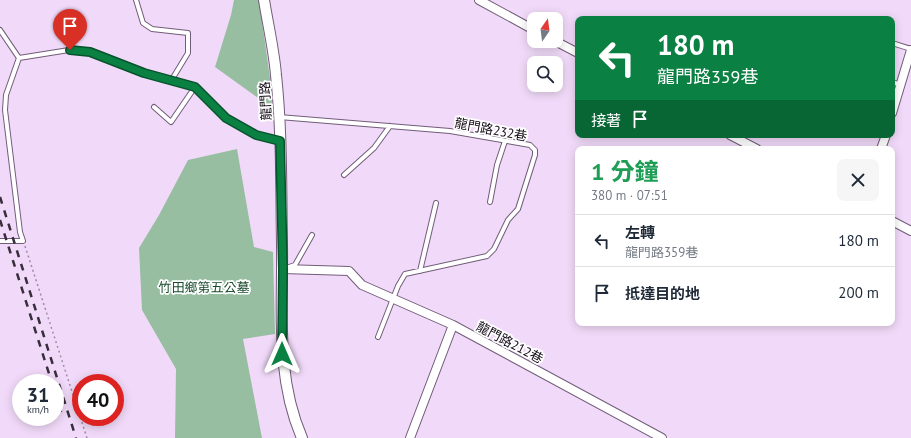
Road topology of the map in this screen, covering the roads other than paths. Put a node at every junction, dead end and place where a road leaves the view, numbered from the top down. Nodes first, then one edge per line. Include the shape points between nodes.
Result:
1 (136, 0) edge
2 (264, 0) edge
3 (479, 0) edge
4 (527, 26) edge
5 (0, 30) edge
6 (895, 44) edge
7 (563, 45) edge
8 (911, 49) edge
9 (575, 51) edge
10 (20, 58) junction
11 (171, 81) junction
12 (895, 83) edge
13 (901, 84) junction
14 (195, 87) junction
15 (895, 103) edge
16 (154, 107) dead end
17 (279, 117) junction
18 (390, 126) junction
19 (736, 138) edge
20 (280, 141) junction
21 (505, 141) junction
22 (750, 146) edge
23 (344, 175) dead end
24 (490, 202) dead end
25 (436, 203) dead end
26 (895, 223) edge
27 (911, 231) edge
28 (312, 235) dead end
29 (0, 241) edge
30 (283, 269) junction
31 (420, 271) junction
32 (392, 300) junction
33 (453, 325) junction
34 (378, 336) dead end
35 (302, 438) edge
36 (410, 438) edge
37 (662, 438) edge

1 - 11 lane via 143,23 152,29 188,33 188,53
2 - 17 street, 龍門路 via 276,74
3 - 4 street
5 - 10 lane
6 - 8 lane
7 - 9 street
8 - 13 street
10 - 11 lane via 70,50 90,52
10 - 29 lane via 6,95 5,110 20,232 24,241
11 - 14 lane
12 - 13 lane
13 - 15 street
14 - 16 lane via 171,122
14 - 20 lane via 226,118 256,135
17 - 18 lane, 龍門路232巷
17 - 20 street, 龍門路
18 - 21 lane, 龍門路232巷 via 450,131
18 - 23 lane via 374,148
19 - 22 street
20 - 30 street, 龍門路
21 - 24 lane via 497,165
21 - 31 lane, 龍門路232巷 via 530,145 535,150 535,155 520,204 508,220 494,249 487,256
25 - 31 lane
26 - 27 street
28 - 30 lane via 295,265
30 - 32 street, 龍門路212巷 via 349,271 362,285
30 - 35 street, 龍門路 via 282,354 287,392
31 - 32 lane via 405,274 401,278
32 - 33 street, 龍門路212巷
32 - 34 lane
33 - 36 street
33 - 37 street, 龍門路212巷

